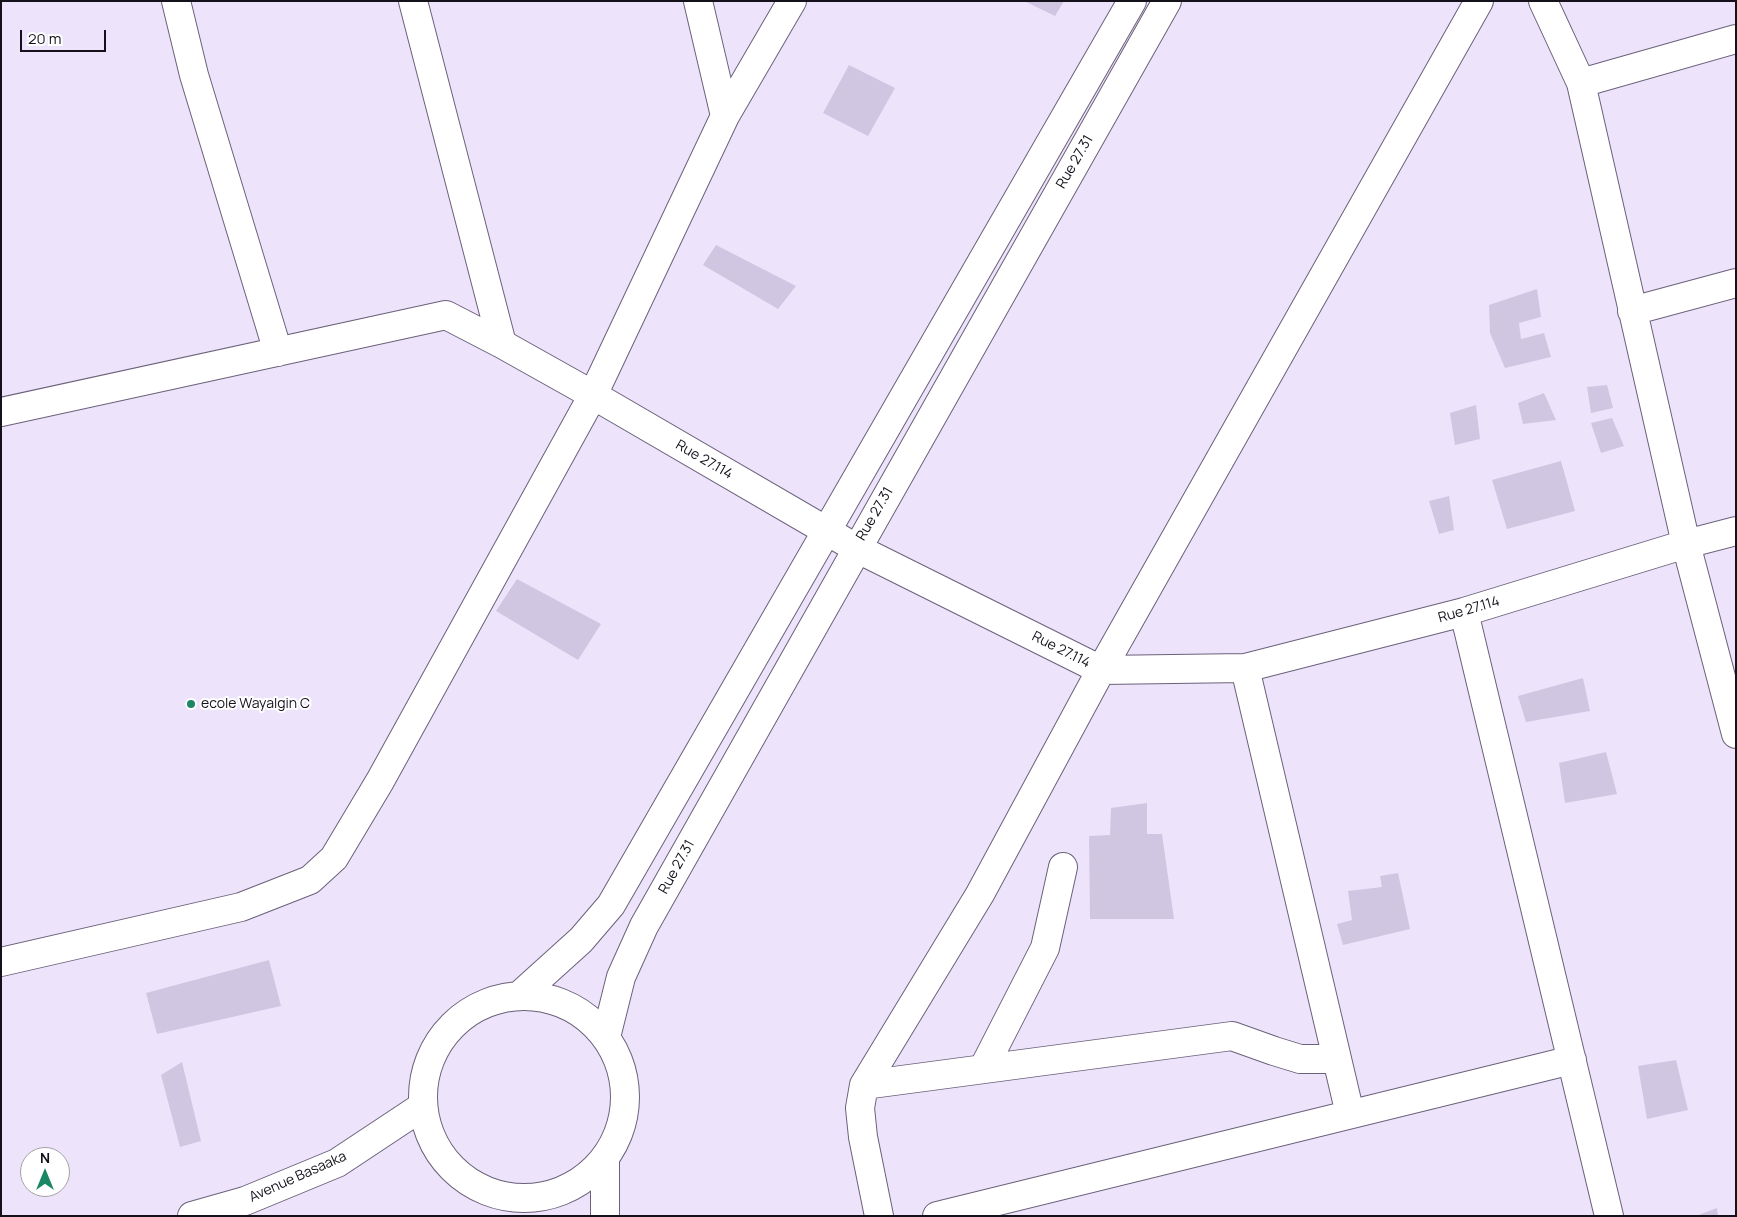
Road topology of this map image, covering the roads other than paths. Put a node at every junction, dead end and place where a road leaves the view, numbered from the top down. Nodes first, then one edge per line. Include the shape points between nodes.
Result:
1 (176, 1) edge
2 (413, 1) edge
3 (698, 1) edge
4 (792, 1) edge
5 (1132, 1) edge
6 (1167, 1) edge
7 (1479, 1) edge
8 (1543, 1) edge
9 (1736, 38) edge
10 (1581, 83) junction
11 (726, 116) junction
12 (1736, 283) edge
13 (1632, 311) junction
14 (502, 344) junction
15 (278, 352) junction
16 (593, 395) junction
17 (1, 412) edge
18 (827, 531) junction
19 (1736, 532) edge
20 (1686, 544) junction
21 (856, 548) junction
22 (1464, 612) junction
23 (1245, 668) junction
24 (1101, 670) junction
25 (1736, 734) edge
26 (1063, 867) dead end
27 (1, 962) edge
28 (519, 996) junction
29 (606, 1037) junction
30 (1336, 1059) junction
31 (1572, 1060) junction
32 (983, 1069) junction
33 (864, 1085) junction
34 (423, 1106) junction
35 (1350, 1114) junction
36 (606, 1158) junction
37 (518, 1207) edge
38 (192, 1216) edge
39 (605, 1216) edge
40 (878, 1216) edge
41 (937, 1216) edge
42 (1609, 1216) edge

1 - 15 street via 194,75
2 - 14 street
3 - 11 street
4 - 11 street
5 - 18 street
6 - 21 street, Rue 27.31
7 - 24 street
8 - 10 street
9 - 10 street
10 - 13 street
11 - 16 street
12 - 13 street
13 - 20 street
14 - 15 street, Rue 27.114 via 446,315
14 - 16 street, Rue 27.114
15 - 17 street, Rue 27.114
16 - 18 street, Rue 27.114
16 - 27 street via 380,781 334,858 310,880 241,907
18 - 21 street, Rue 27.114
18 - 28 street via 611,905 581,940
19 - 20 street, Rue 27.114
20 - 22 street, Rue 27.114
20 - 25 street
21 - 24 street, Rue 27.114
21 - 29 street, Rue 27.31 via 644,926 621,977
22 - 23 street, Rue 27.114
22 - 31 street
23 - 24 street, Rue 27.114
23 - 30 street
24 - 33 street via 980,894
26 - 32 street via 1045,948
28 - 29 street via 544,997 568,1006 589,1019
28 - 34 street via 494,1000 471,1011 449,1028 433,1052 424,1079
29 - 36 street via 619,1059 625,1084 625,1109 619,1135
30 - 32 street via 1300,1059 1232,1036
30 - 35 street
31 - 35 street
31 - 42 street
32 - 33 street
33 - 40 street via 860,1108 863,1137
34 - 37 street via 429,1134 444,1159 464,1178
34 - 38 street, Avenue Basaaka via 337,1163 245,1201
35 - 41 street
36 - 37 street via 587,1176 564,1190
36 - 39 street

